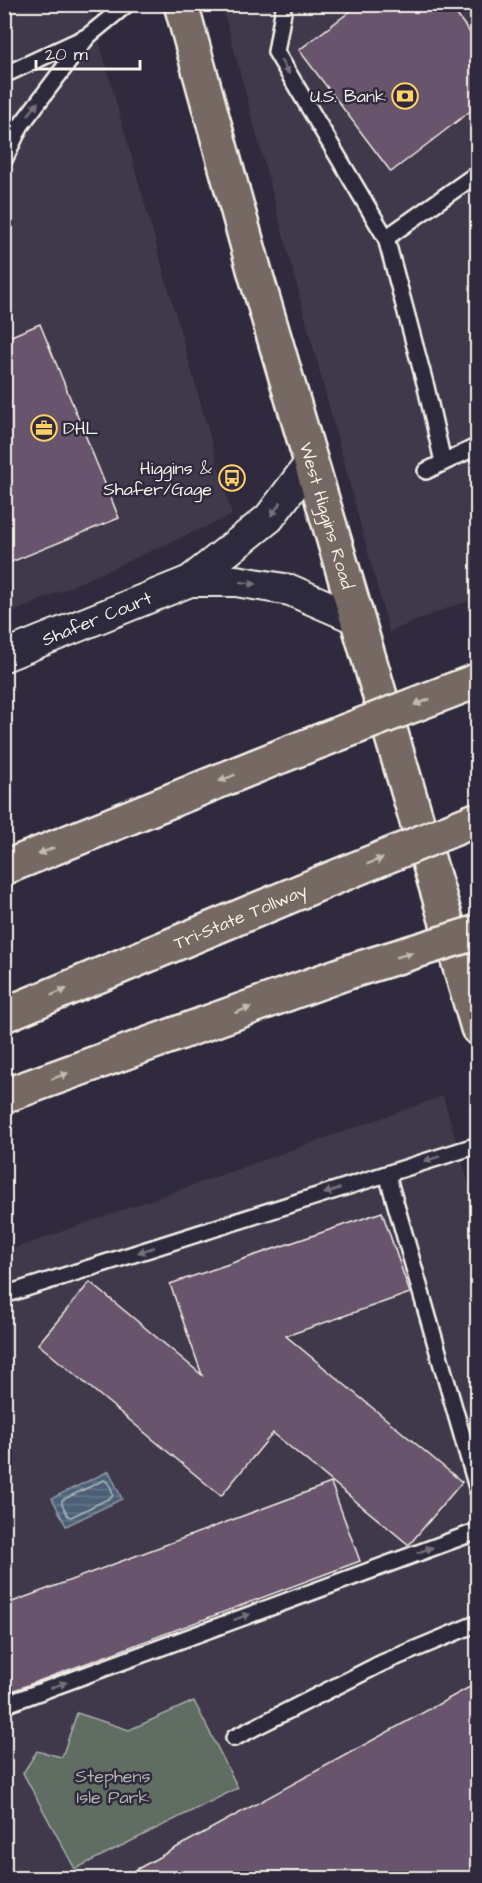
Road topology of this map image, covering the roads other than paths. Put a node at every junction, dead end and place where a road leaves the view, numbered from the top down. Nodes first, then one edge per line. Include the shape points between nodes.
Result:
1 (127, 4) edge
2 (181, 4) edge
3 (283, 12) dead end
4 (88, 36) junction
5 (4, 75) edge
6 (4, 160) edge
7 (477, 173) edge
8 (386, 238) junction
9 (477, 446) edge
10 (311, 462) junction
11 (443, 462) junction
12 (426, 471) dead end
13 (190, 581) junction
14 (357, 619) junction
15 (4, 656) edge
16 (477, 681) edge
17 (477, 819) edge
18 (4, 868) edge
19 (477, 933) edge
20 (4, 1015) edge
21 (477, 1028) edge
22 (4, 1096) edge
23 (477, 1145) edge
24 (387, 1174) junction
25 (4, 1295) edge
26 (477, 1491) edge
27 (477, 1531) edge
28 (477, 1623) edge
29 (4, 1705) edge
30 (234, 1738) dead end

1 - 4 lane
2 - 10 main road, West Higgins Road
3 -> 8 lane via 276,52
4 - 5 lane
6 -> 4 lane via 21,125
7 - 8 lane
8 - 11 lane
9 - 11 lane
10 -> 13 street, Shafer Court via 269,518
10 - 14 main road, West Higgins Road
11 - 12 lane
13 -> 14 street, Shafer Court via 236,581 290,590
13 - 15 street, Shafer Court
14 - 21 main road, West Higgins Road
16 -> 18 main road, bridge
20 -> 17 main road, Tri-State Tollway, bridge
22 -> 19 main road, bridge via 348,972
23 -> 24 lane
24 -> 25 lane
24 - 26 lane
29 -> 27 lane
28 - 30 lane via 382,1663

